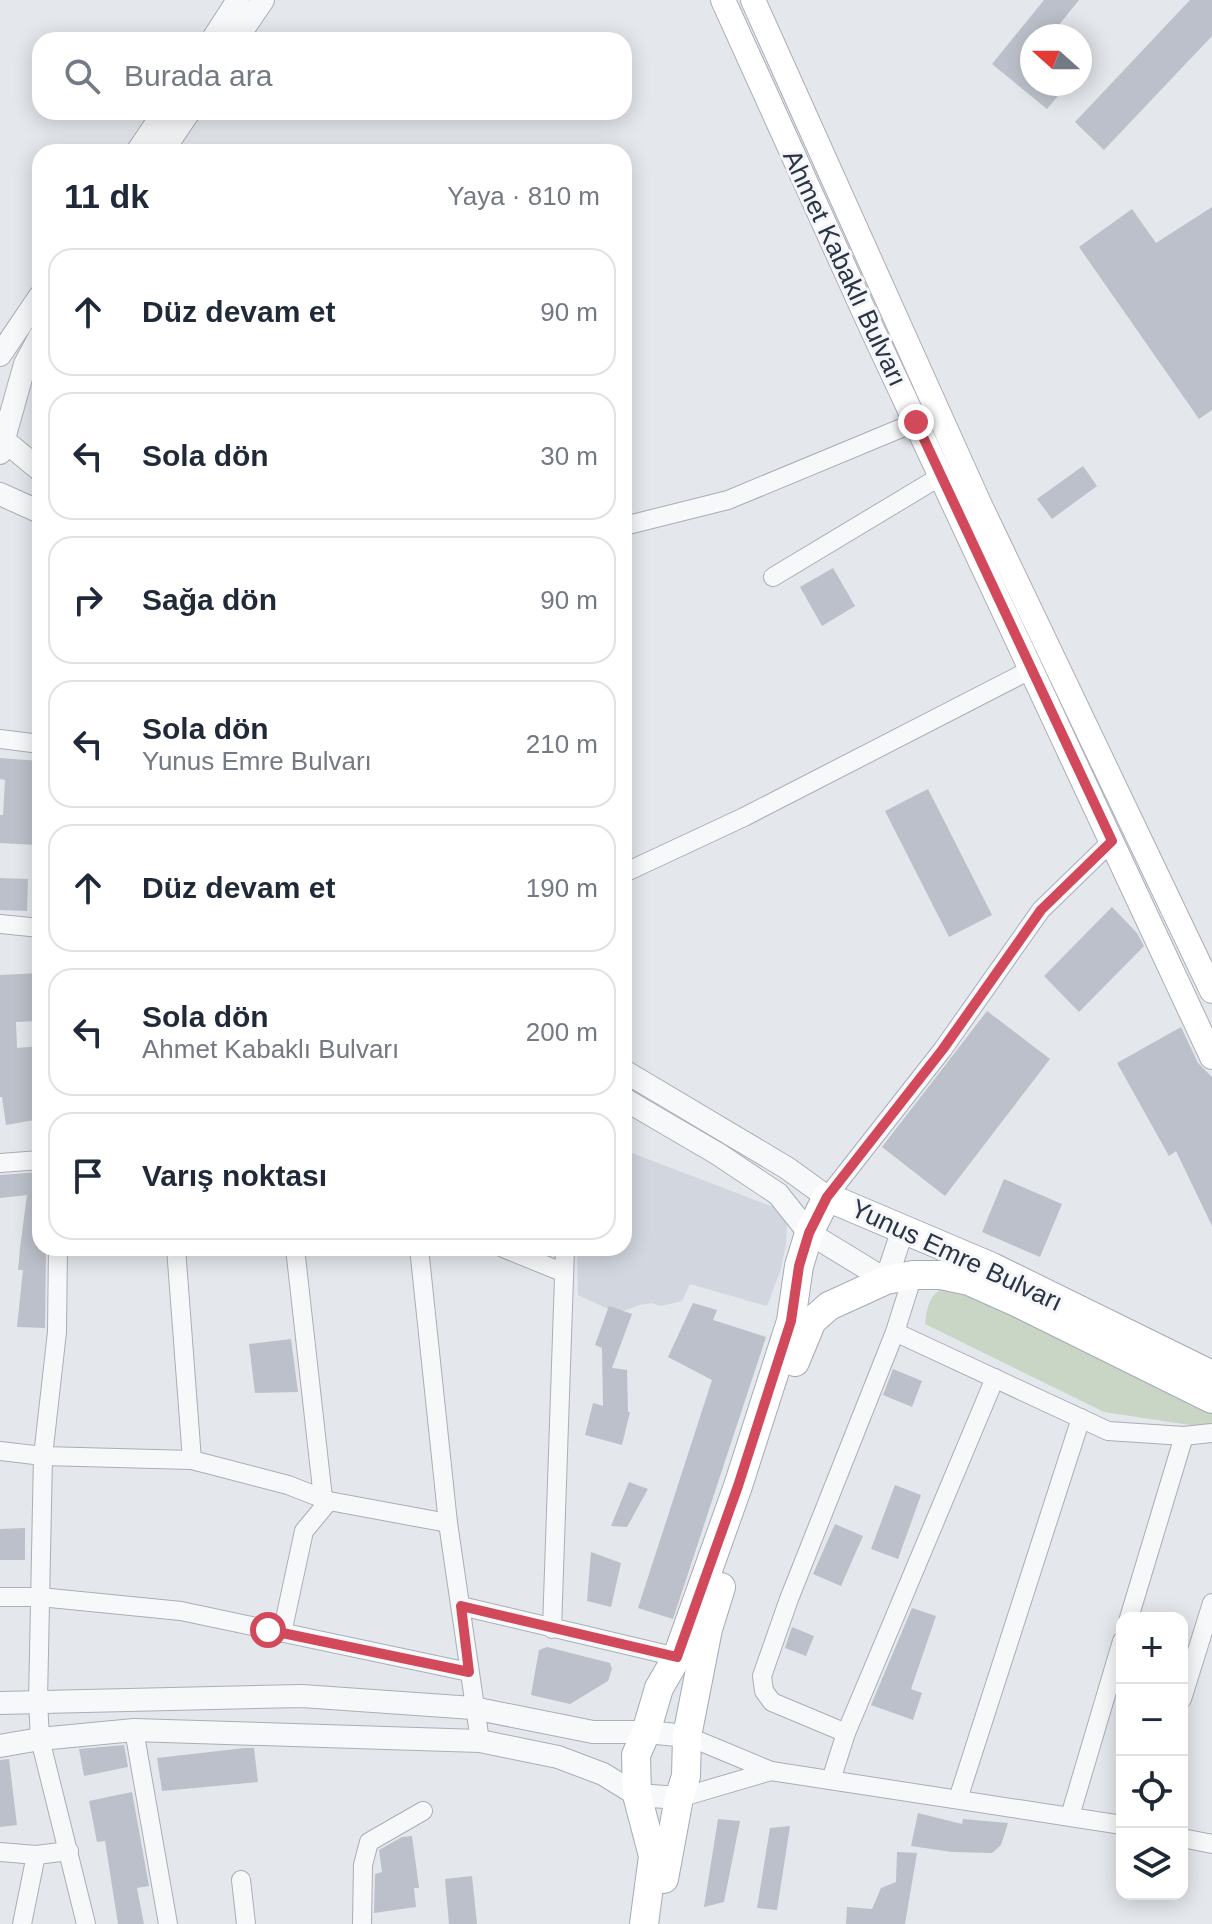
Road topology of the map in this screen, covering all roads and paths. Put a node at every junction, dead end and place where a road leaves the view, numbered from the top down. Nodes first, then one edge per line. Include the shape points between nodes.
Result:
1 (238, 0) edge
2 (263, 0) edge
3 (723, 0) edge
4 (753, 0) edge
5 (217, 32) edge
6 (241, 32) edge
7 (159, 120) edge
8 (184, 120) edge
9 (142, 144) edge
10 (167, 144) edge
11 (32, 308) edge
12 (32, 351) edge
13 (0, 355) edge
14 (916, 422) junction
15 (2, 443) edge
16 (32, 464) edge
17 (941, 476) junction
18 (0, 494) edge
19 (32, 508) edge
20 (632, 524) edge
21 (773, 577) dead end
22 (1032, 669) junction
23 (0, 739) edge
24 (32, 743) edge
25 (1112, 841) junction
26 (632, 869) edge
27 (0, 924) edge
28 (32, 927) edge
29 (1212, 991) edge
30 (1212, 1057) edge
31 (632, 1076) edge
32 (632, 1104) edge
33 (32, 1161) edge
34 (0, 1163) edge
35 (827, 1197) junction
36 (903, 1229) junction
37 (809, 1233) junction
38 (58, 1256) edge
39 (177, 1256) edge
40 (296, 1256) edge
41 (420, 1256) edge
42 (523, 1256) edge
43 (564, 1256) edge
44 (562, 1272) junction
45 (900, 1278) junction
46 (895, 1332) junction
47 (1212, 1375) edge
48 (995, 1378) junction
49 (1212, 1399) edge
50 (1081, 1418) junction
51 (1212, 1433) edge
52 (1184, 1436) junction
53 (0, 1451) edge
54 (43, 1456) junction
55 (192, 1460) junction
56 (326, 1500) junction
57 (448, 1523) junction
58 (0, 1597) edge
59 (40, 1597) junction
60 (1212, 1603) edge
61 (461, 1606) junction
62 (1131, 1612) edge
63 (552, 1629) junction
64 (282, 1633) junction
65 (677, 1657) junction
66 (1116, 1661) edge
67 (469, 1672) junction
68 (1187, 1684) edge
69 (38, 1701) junction
70 (0, 1703) edge
71 (473, 1708) junction
72 (134, 1730) junction
73 (646, 1732) junction
74 (846, 1733) junction
75 (687, 1736) junction
76 (40, 1739) junction
77 (480, 1741) junction
78 (0, 1746) edge
79 (771, 1771) junction
80 (831, 1780) junction
81 (637, 1795) junction
82 (679, 1798) junction
83 (958, 1799) junction
84 (423, 1811) dead end
85 (1070, 1816) junction
86 (1116, 1824) edge
87 (1188, 1839) edge
88 (1212, 1844) edge
89 (69, 1851) junction
90 (0, 1852) edge
91 (36, 1855) junction
92 (241, 1880) dead end
93 (22, 1924) edge
94 (86, 1924) edge
95 (168, 1924) edge
96 (246, 1924) edge
97 (362, 1924) edge
98 (644, 1924) edge
99 (660, 1924) edge

1 - 5 street
2 - 6 street
3 - 14 main road, Ahmet Kabaklı Bulvarı
4 - 29 main road, Ahmet Kabaklı Bulvarı via 978,501
7 - 9 street
8 - 10 street
11 - 13 street
12 - 15 street
14 - 17 main road, Ahmet Kabaklı Bulvarı
14 - 20 street via 728,500
15 - 16 street
17 - 21 street
17 - 22 main road, Ahmet Kabaklı Bulvarı
18 - 19 street
22 - 25 main road, Ahmet Kabaklı Bulvarı
22 - 26 street
23 - 24 street
25 - 30 main road, Ahmet Kabaklı Bulvarı
25 - 35 street via 1041,910 943,1049
27 - 28 street
31 - 35 street
32 - 37 street via 778,1194
33 - 34 street
35 - 36 main road, Yunus Emre Bulvarı
35 - 37 main road, Yunus Emre Bulvarı
36 - 45 street
36 - 47 main road, Yunus Emre Bulvarı
37 - 45 street
37 - 65 main road, Yunus Emre Bulvarı via 791,1321
38 - 54 street via 57,1332
39 - 55 street
40 - 56 street
41 - 57 street
42 - 44 street
43 - 44 street
44 - 63 street
45 - 46 street
45 - 49 main road, Yunus Emre Bulvarı via 941,1275 969,1281
45 - 75 main road, Yunus Emre Bulvarı via 829,1306 812,1321 783,1392 708,1629
46 - 48 street
46 - 74 street via 762,1676 772,1702
48 - 50 street
48 - 74 street
50 - 52 street via 1108,1431
50 - 83 street
51 - 52 street
52 - 62 street
53 - 54 street
54 - 55 street
54 - 59 street
55 - 56 street
56 - 57 street
56 - 64 street via 304,1531
57 - 61 street
58 - 59 street
59 - 64 street via 181,1611
59 - 69 street
60 - 68 street
61 - 63 street
61 - 67 street
63 - 65 street
64 - 67 street
65 - 73 main road, Yunus Emre Bulvarı via 659,1688
66 - 85 street
67 - 71 street
69 - 70 street
69 - 71 street via 302,1696
69 - 76 street
71 - 73 street via 593,1732
71 - 77 street
72 - 76 street
72 - 77 street
72 - 95 street
73 - 75 street
73 - 81 main road, Yunus Emre Bulvarı via 636,1755
74 - 80 street
75 - 79 street
75 - 82 main road, Yunus Emre Bulvarı via 686,1776
76 - 78 street
76 - 89 street
77 - 81 street via 558,1757 603,1774
79 - 80 street
79 - 82 street
80 - 83 street
81 - 82 street
81 - 98 main road, Yunus Emre Bulvarı via 653,1856
82 - 99 main road, Yunus Emre Bulvarı
83 - 85 street
84 - 97 street via 369,1842 363,1865
85 - 86 street
87 - 88 street
89 - 91 street
89 - 94 street
90 - 91 street
91 - 93 street
92 - 96 street

